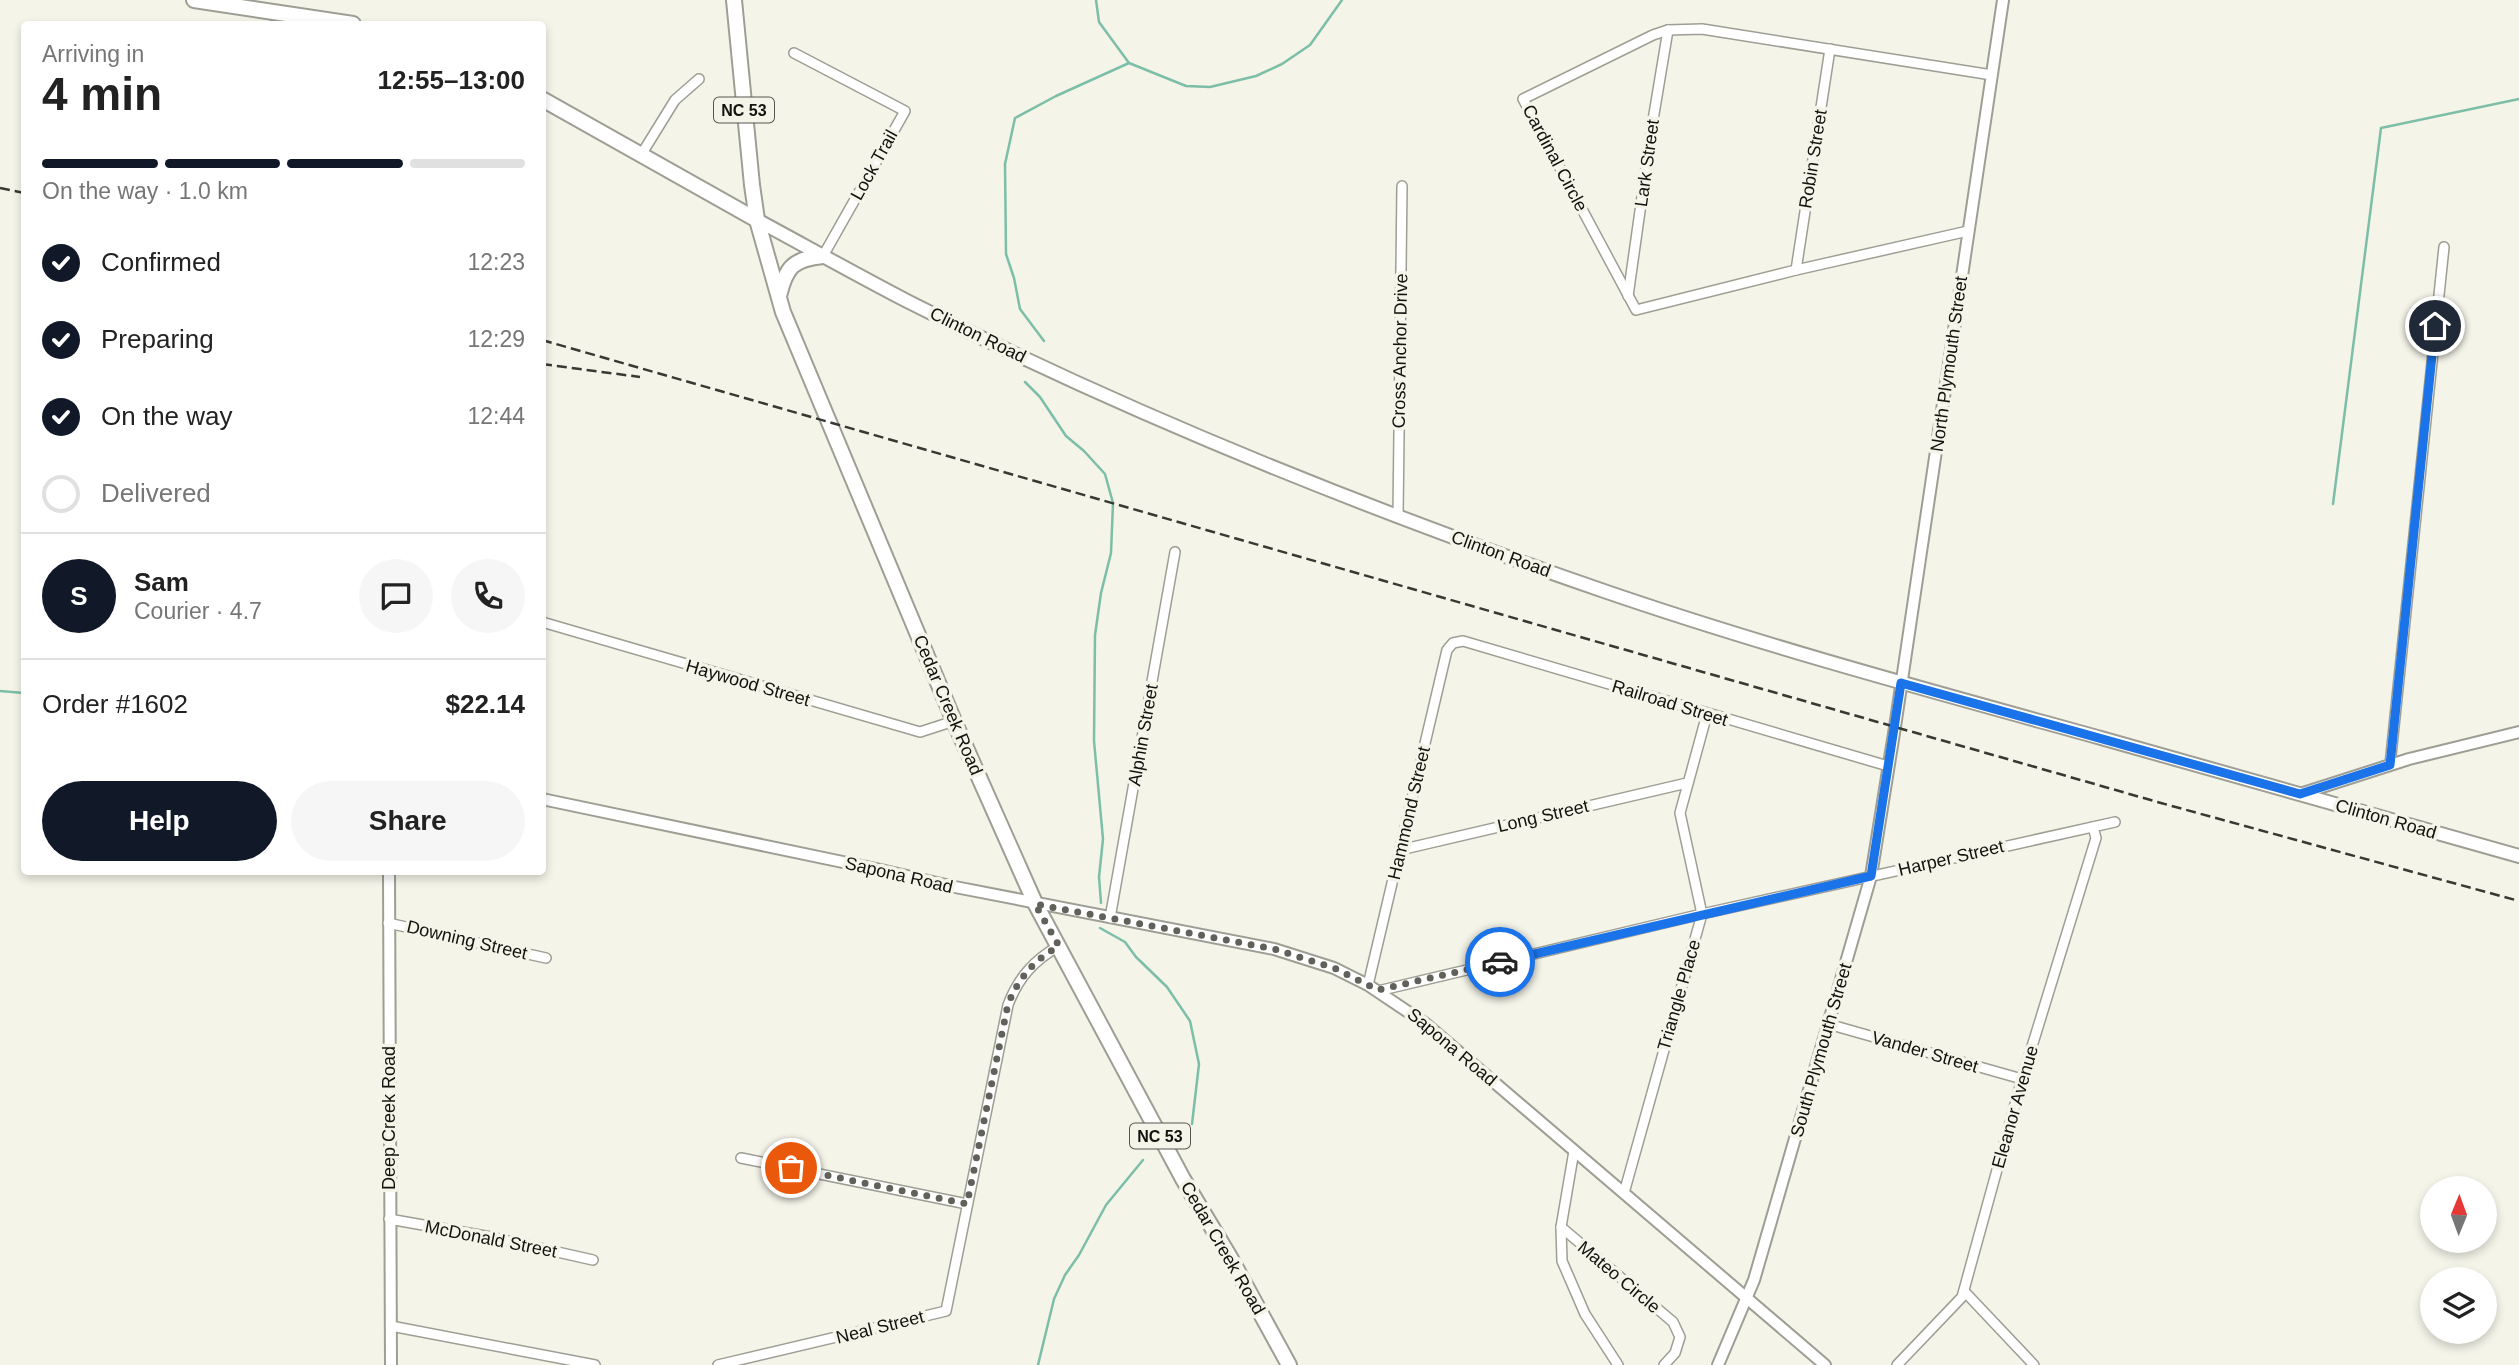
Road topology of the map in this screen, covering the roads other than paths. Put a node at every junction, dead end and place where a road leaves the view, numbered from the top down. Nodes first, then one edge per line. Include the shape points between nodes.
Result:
1 (734, 0) edge
2 (2003, 0) edge
3 (201, 1) edge
4 (336, 21) edge
5 (1668, 30) junction
6 (1830, 48) junction
7 (794, 53) dead end
8 (1992, 75) junction
9 (699, 79) dead end
10 (546, 101) edge
11 (641, 155) junction
12 (1402, 186) dead end
13 (757, 220) junction
14 (1968, 231) junction
15 (2444, 247) dead end
16 (823, 256) junction
17 (1796, 270) junction
18 (1628, 296) junction
19 (778, 298) junction
20 (1398, 516) junction
21 (1175, 552) dead end
22 (546, 623) edge
23 (1453, 643) joint
24 (1901, 683) junction
25 (1707, 714) junction
26 (954, 721) junction
27 (1895, 727) joint
28 (2519, 732) edge
29 (2390, 765) junction
30 (1888, 766) junction
31 (1687, 783) junction
32 (2300, 794) junction
33 (546, 800) edge
34 (2115, 822) dead end
35 (2093, 827) junction
36 (1400, 849) junction
37 (2519, 856) edge
38 (389, 875) edge
39 (1871, 876) junction
40 (1035, 904) junction
41 (1702, 914) junction
42 (1110, 918) junction
43 (388, 923) junction
44 (1059, 946) junction
45 (546, 958) dead end
46 (1373, 988) junction
47 (1828, 1024) junction
48 (2022, 1079) junction
49 (1574, 1151) junction
50 (741, 1158) dead end
51 (1624, 1193) junction
52 (967, 1204) junction
53 (390, 1219) junction
54 (1561, 1227) junction
55 (593, 1260) dead end
56 (1964, 1292) junction
57 (1747, 1298) junction
58 (391, 1326) junction
59 (391, 1365) edge
60 (595, 1365) edge
61 (718, 1365) edge
62 (1289, 1365) edge
63 (1618, 1365) edge
64 (1664, 1365) edge
65 (1718, 1365) edge
66 (1825, 1365) edge
67 (1897, 1365) edge
68 (2034, 1365) edge

1 - 13 main road, Cedar Creek Road / NC 53
2 - 8 street, North Plymouth Street
3 - 4 main road
5 - 6 street, Cardinal Circle via 1702,29
5 - 18 street, Lark Street
5 - 18 street, Cardinal Circle via 1523,99
6 - 8 street, Cardinal Circle
6 - 17 street, Robin Street
7 - 16 street, Lock Trail via 905,111
8 - 14 street, North Plymouth Street
9 - 11 street via 675,100
10 - 11 main road, Clinton Road
11 - 13 main road, Clinton Road
12 - 20 street, Cross Anchor Drive
13 - 16 main road, Clinton Road
13 - 19 main road, Cedar Creek Road / NC 53
14 - 17 street
14 - 24 street, North Plymouth Street
15 - 29 street
16 - 19 main road via 803,258 791,267
16 - 20 main road, Clinton Road via 1102,394
17 - 18 street via 1636,310
19 - 26 main road, Cedar Creek Road / NC 53
20 - 24 main road, Clinton Road via 1608,592
21 - 42 street, Alphin Street
22 - 26 street, Haywood Street via 920,732
23 - 25 street, Railroad Street via 1463,640
23 - 36 street, Hammond Street via 1447,650
24 - 27 street, North Plymouth Street
24 - 32 main road, Clinton Road
25 - 30 street, Railroad Street
25 - 31 street, Triangle Place
26 - 40 main road, Cedar Creek Road / NC 53
27 - 30 street, South Plymouth Street
28 - 29 street
29 - 32 street
30 - 39 street, South Plymouth Street
31 - 36 street, Long Street
31 - 41 street, Triangle Place via 1680,813
32 - 37 main road, Clinton Road
33 - 40 street, Sapona Road
34 - 35 street, Harper Street
35 - 39 street, Harper Street
35 - 48 street, Eleanor Avenue via 2096,838
36 - 46 street, Hammond Street
38 - 43 street, Deep Creek Road
39 - 41 street, Harper Street
39 - 47 street, South Plymouth Street
40 - 42 street, Sapona Road
40 - 44 main road, Cedar Creek Road / NC 53
41 - 46 street, Harper Street
41 - 51 street, Triangle Place
42 - 46 street, Sapona Road via 1274,949 1334,968
43 - 45 street, Downing Street
43 - 53 street, Deep Creek Road
44 - 52 street, Neal Street via 1024,973 1008,1004
44 - 62 main road, Cedar Creek Road / NC 53 via 1183,1180
46 - 49 street, Sapona Road via 1426,1024
47 - 48 street, Vander Street
47 - 57 street, South Plymouth Street
48 - 56 street, Eleanor Avenue
49 - 51 street, Sapona Road
49 - 54 street, Mateo Circle
50 - 52 street
51 - 57 street, Sapona Road
52 - 61 street, Neal Street via 946,1311
53 - 55 street, McDonald Street
53 - 58 street, Deep Creek Road
54 - 63 street, Mateo Circle via 1562,1261 1585,1314
54 - 64 street, Mateo Circle via 1673,1322 1680,1336 1675,1353
56 - 67 street, Eleanor Avenue
56 - 68 street
57 - 65 street, South Plymouth Street
57 - 66 street, Sapona Road
58 - 59 street, Deep Creek Road
58 - 60 street

